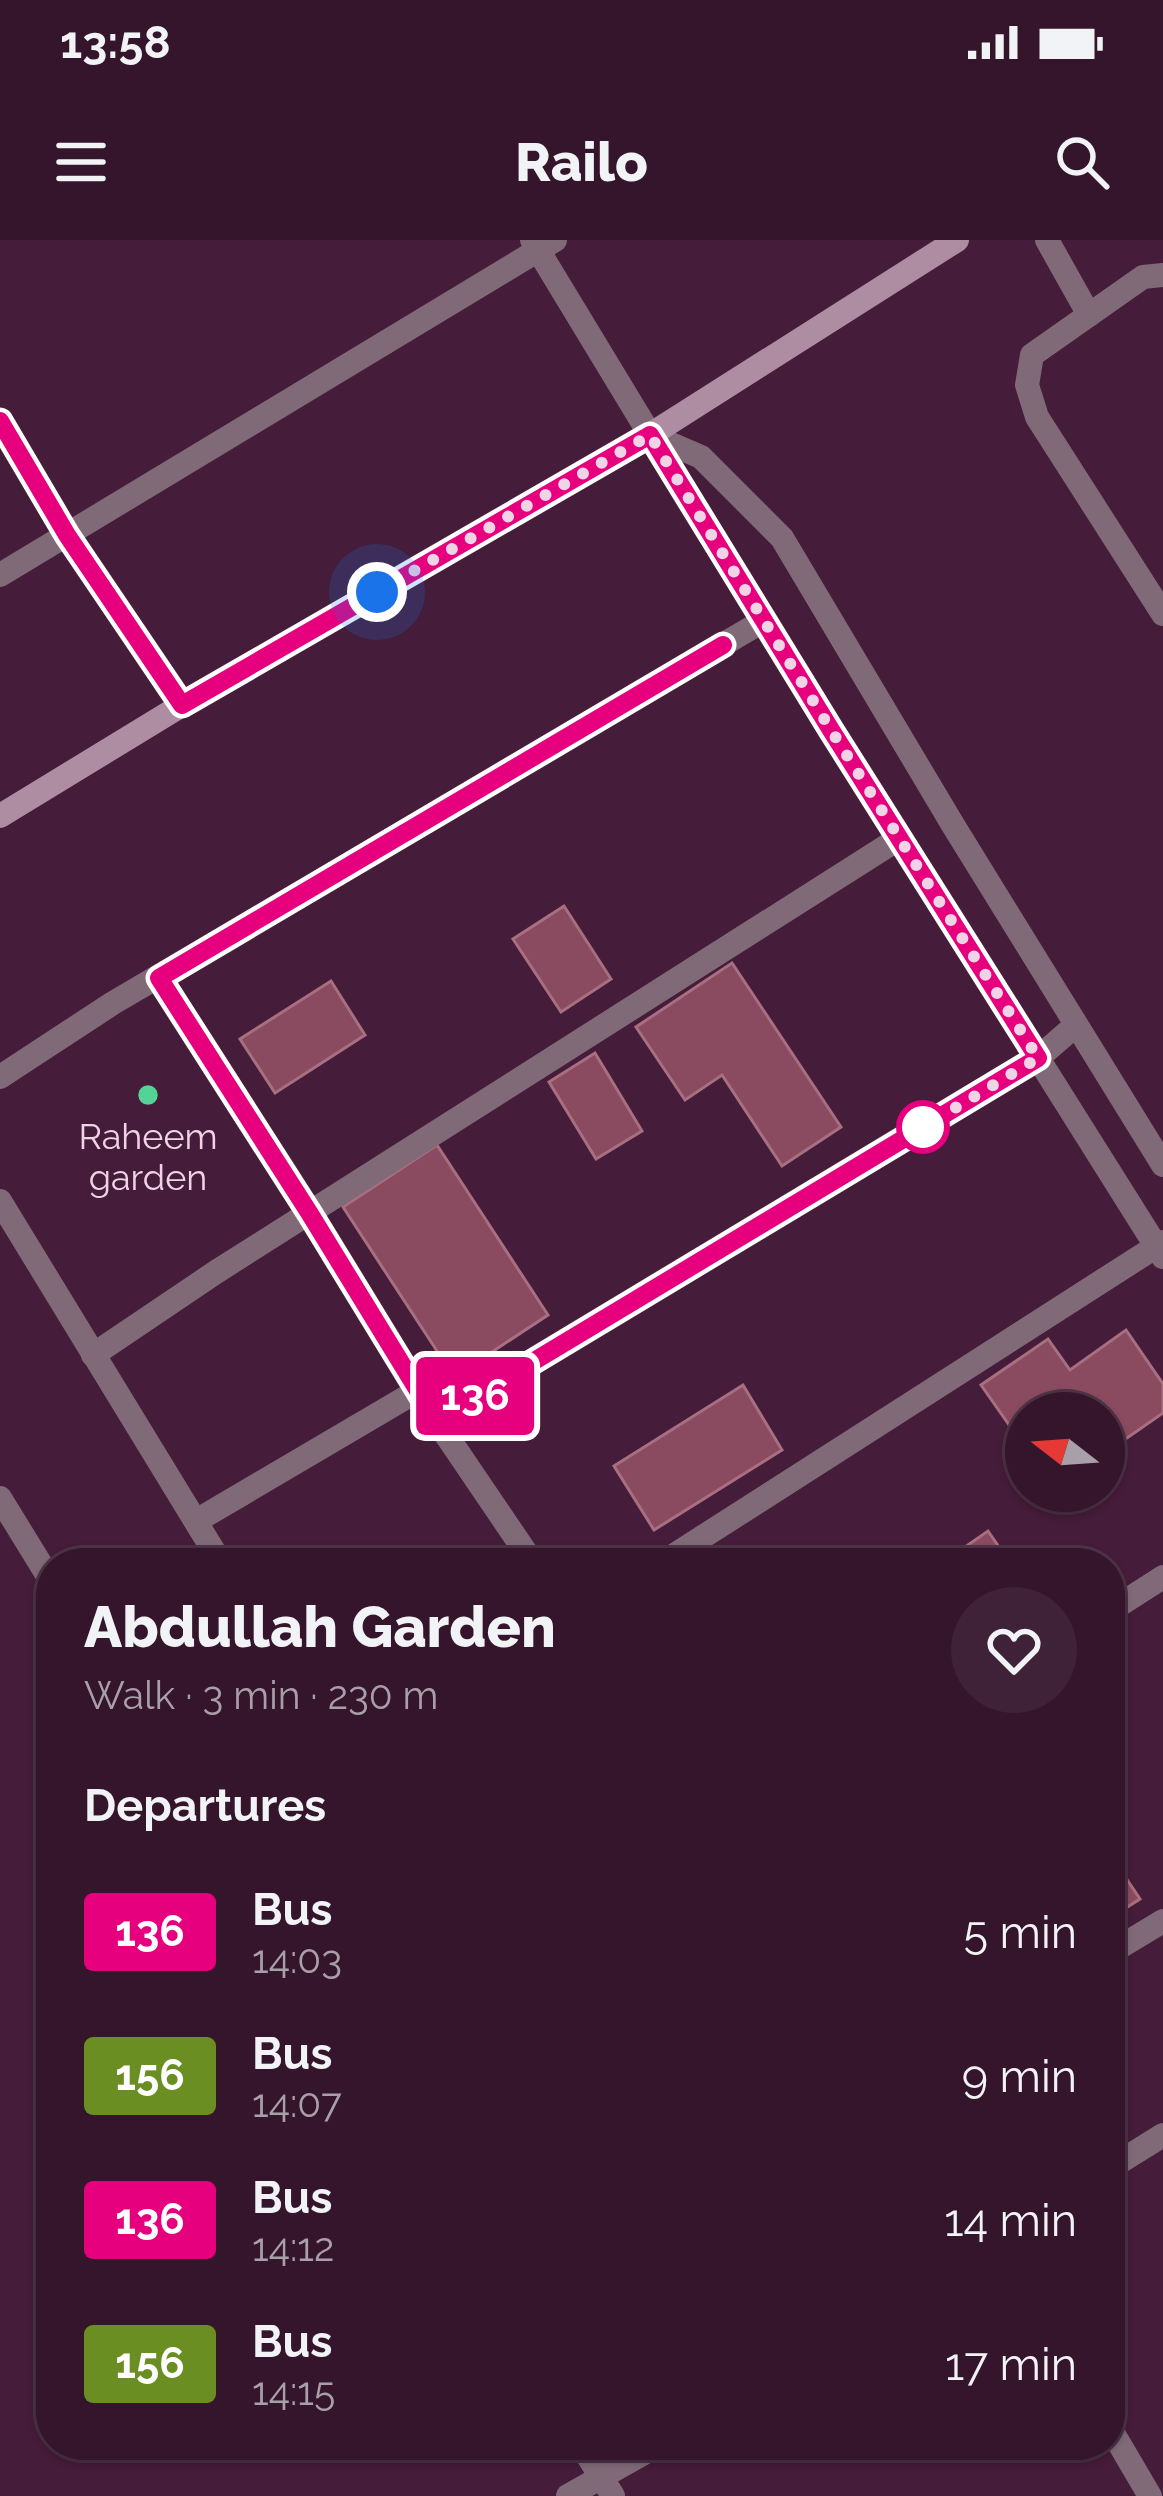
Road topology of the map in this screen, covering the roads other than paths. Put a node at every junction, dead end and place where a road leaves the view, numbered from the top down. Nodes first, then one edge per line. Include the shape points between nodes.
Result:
1 (957, 240) edge
2 (1047, 240) edge
3 (541, 243) edge
4 (1163, 275) edge
5 (1089, 315) junction
6 (0, 421) edge
7 (650, 435) junction
8 (67, 535) junction
9 (0, 575) edge
10 (1163, 614) edge
11 (763, 621) junction
12 (182, 705) junction
13 (0, 816) edge
14 (898, 839) junction
15 (159, 978) junction
16 (1076, 1024) junction
17 (1038, 1058) junction
18 (0, 1077) edge
19 (1163, 1165) edge
20 (0, 1201) edge
21 (310, 1214) junction
22 (1161, 1249) edge
23 (93, 1355) junction
24 (417, 1391) junction
25 (436, 1420) junction
26 (0, 1498) edge
27 (196, 1521) junction
28 (212, 1548) edge
29 (522, 1548) edge
30 (686, 1548) edge
31 (36, 1557) edge
32 (1163, 1577) edge
33 (1125, 1601) edge
34 (1163, 1922) edge
35 (1125, 1945) edge
36 (1163, 2135) edge
37 (1125, 2159) edge
38 (1125, 2454) edge
39 (590, 2460) edge
40 (639, 2460) edge
41 (606, 2486) edge
42 (568, 2496) edge
43 (1150, 2496) edge

1 - 7 street
2 - 5 street
3 - 7 street
3 - 8 street
4 - 5 street via 1143,277
5 - 10 street via 1032,355 1027,385 1036,417
6 - 8 street
7 - 11 street
7 - 12 street
7 - 16 street via 701,458 782,538
8 - 9 street
8 - 12 street
11 - 14 street
11 - 15 street
12 - 13 street
14 - 17 street
14 - 21 street
15 - 18 street
15 - 21 street
16 - 17 street
16 - 19 street
17 - 22 street
17 - 25 street
20 - 23 street
21 - 23 street
21 - 24 street
22 - 30 street
23 - 27 street
24 - 25 street
24 - 27 street
25 - 29 street
26 - 31 street
27 - 28 street
32 - 33 street
34 - 35 street
36 - 37 street
38 - 43 street
39 - 41 street
40 - 41 street
41 - 42 street

